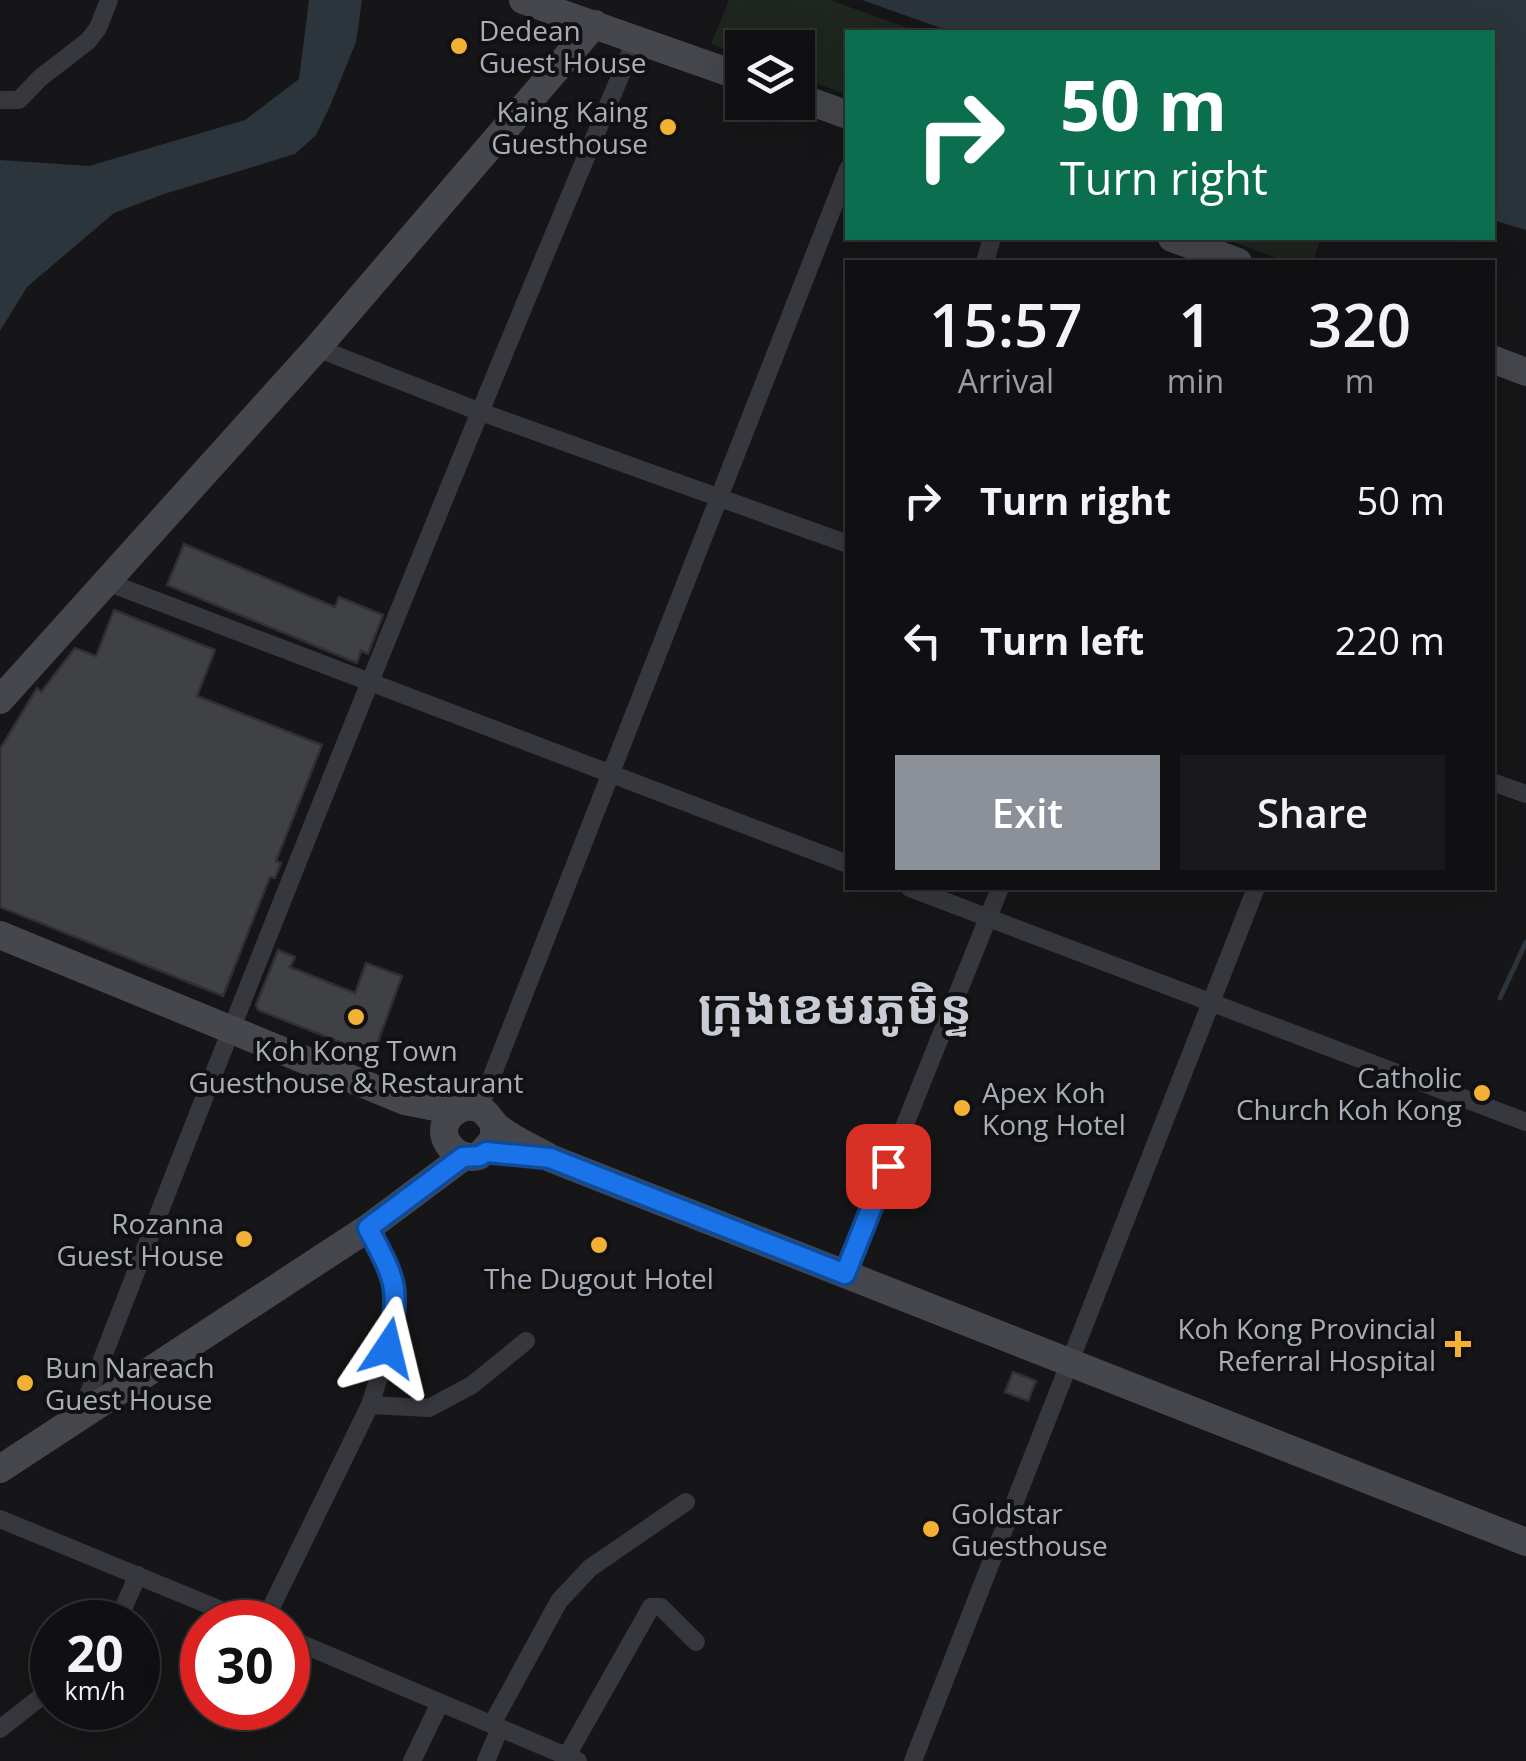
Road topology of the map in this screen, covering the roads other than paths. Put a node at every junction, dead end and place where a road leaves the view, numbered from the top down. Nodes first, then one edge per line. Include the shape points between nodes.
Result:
1 (109, 0) edge
2 (522, 0) edge
3 (595, 24) junction
4 (636, 39) junction
5 (725, 71) edge
6 (0, 100) edge
7 (815, 103) edge
8 (845, 114) edge
9 (845, 177) edge
10 (1178, 240) edge
11 (1232, 260) edge
12 (317, 348) junction
13 (1495, 360) edge
14 (1526, 372) edge
15 (478, 411) junction
16 (718, 496) junction
17 (845, 543) edge
18 (107, 582) junction
19 (370, 682) junction
20 (0, 700) edge
21 (610, 773) junction
22 (1495, 783) edge
23 (1526, 794) edge
24 (845, 863) edge
25 (915, 890) edge
26 (999, 890) edge
27 (1255, 890) edge
28 (988, 917) junction
29 (0, 936) edge
30 (1209, 1001) junction
31 (229, 1031) junction
32 (1526, 1122) edge
33 (467, 1133) junction
34 (368, 1228) junction
35 (845, 1274) junction
36 (526, 1341) dead end
37 (1068, 1361) junction
38 (370, 1405) junction
39 (79, 1420) junction
40 (0, 1469) edge
41 (686, 1502) dead end
42 (0, 1518) edge
43 (1526, 1542) edge
44 (138, 1575) junction
45 (127, 1600) edge
46 (198, 1600) edge
47 (275, 1600) edge
48 (696, 1642) dead end
49 (310, 1647) edge
50 (440, 1703) junction
51 (30, 1705) edge
52 (496, 1726) junction
53 (0, 1729) edge
54 (569, 1759) edge
55 (412, 1761) edge
56 (486, 1761) edge
57 (912, 1761) edge

1 - 6 street via 88,41 19,100
2 - 3 street
3 - 4 street
3 - 12 street
4 - 5 street
4 - 15 street
7 - 8 street
9 - 16 street
10 - 11 street
12 - 15 street
12 - 18 street
13 - 14 street
15 - 16 street
15 - 19 street
16 - 17 street
16 - 21 street
18 - 19 street
18 - 20 street
19 - 21 street
19 - 31 street
21 - 24 street
21 - 33 street
22 - 23 street
25 - 28 street
26 - 28 street
27 - 30 street
28 - 30 street
28 - 35 street
29 - 31 street
30 - 32 street
30 - 37 street
31 - 33 street via 405,1100
31 - 39 street
33 - 34 street via 436,1178
33 - 35 street via 550,1158
34 - 38 street via 392,1273 397,1301
34 - 39 street
35 - 37 street
36 - 38 street via 472,1385 429,1408
37 - 43 street
37 - 57 street
38 - 47 street
39 - 40 street
41 - 52 street via 590,1568 558,1601
42 - 44 street
44 - 45 street
44 - 46 street
48 - 54 street via 661,1608 651,1608
49 - 50 street
50 - 52 street
50 - 55 street
51 - 53 street
52 - 54 street
52 - 56 street

